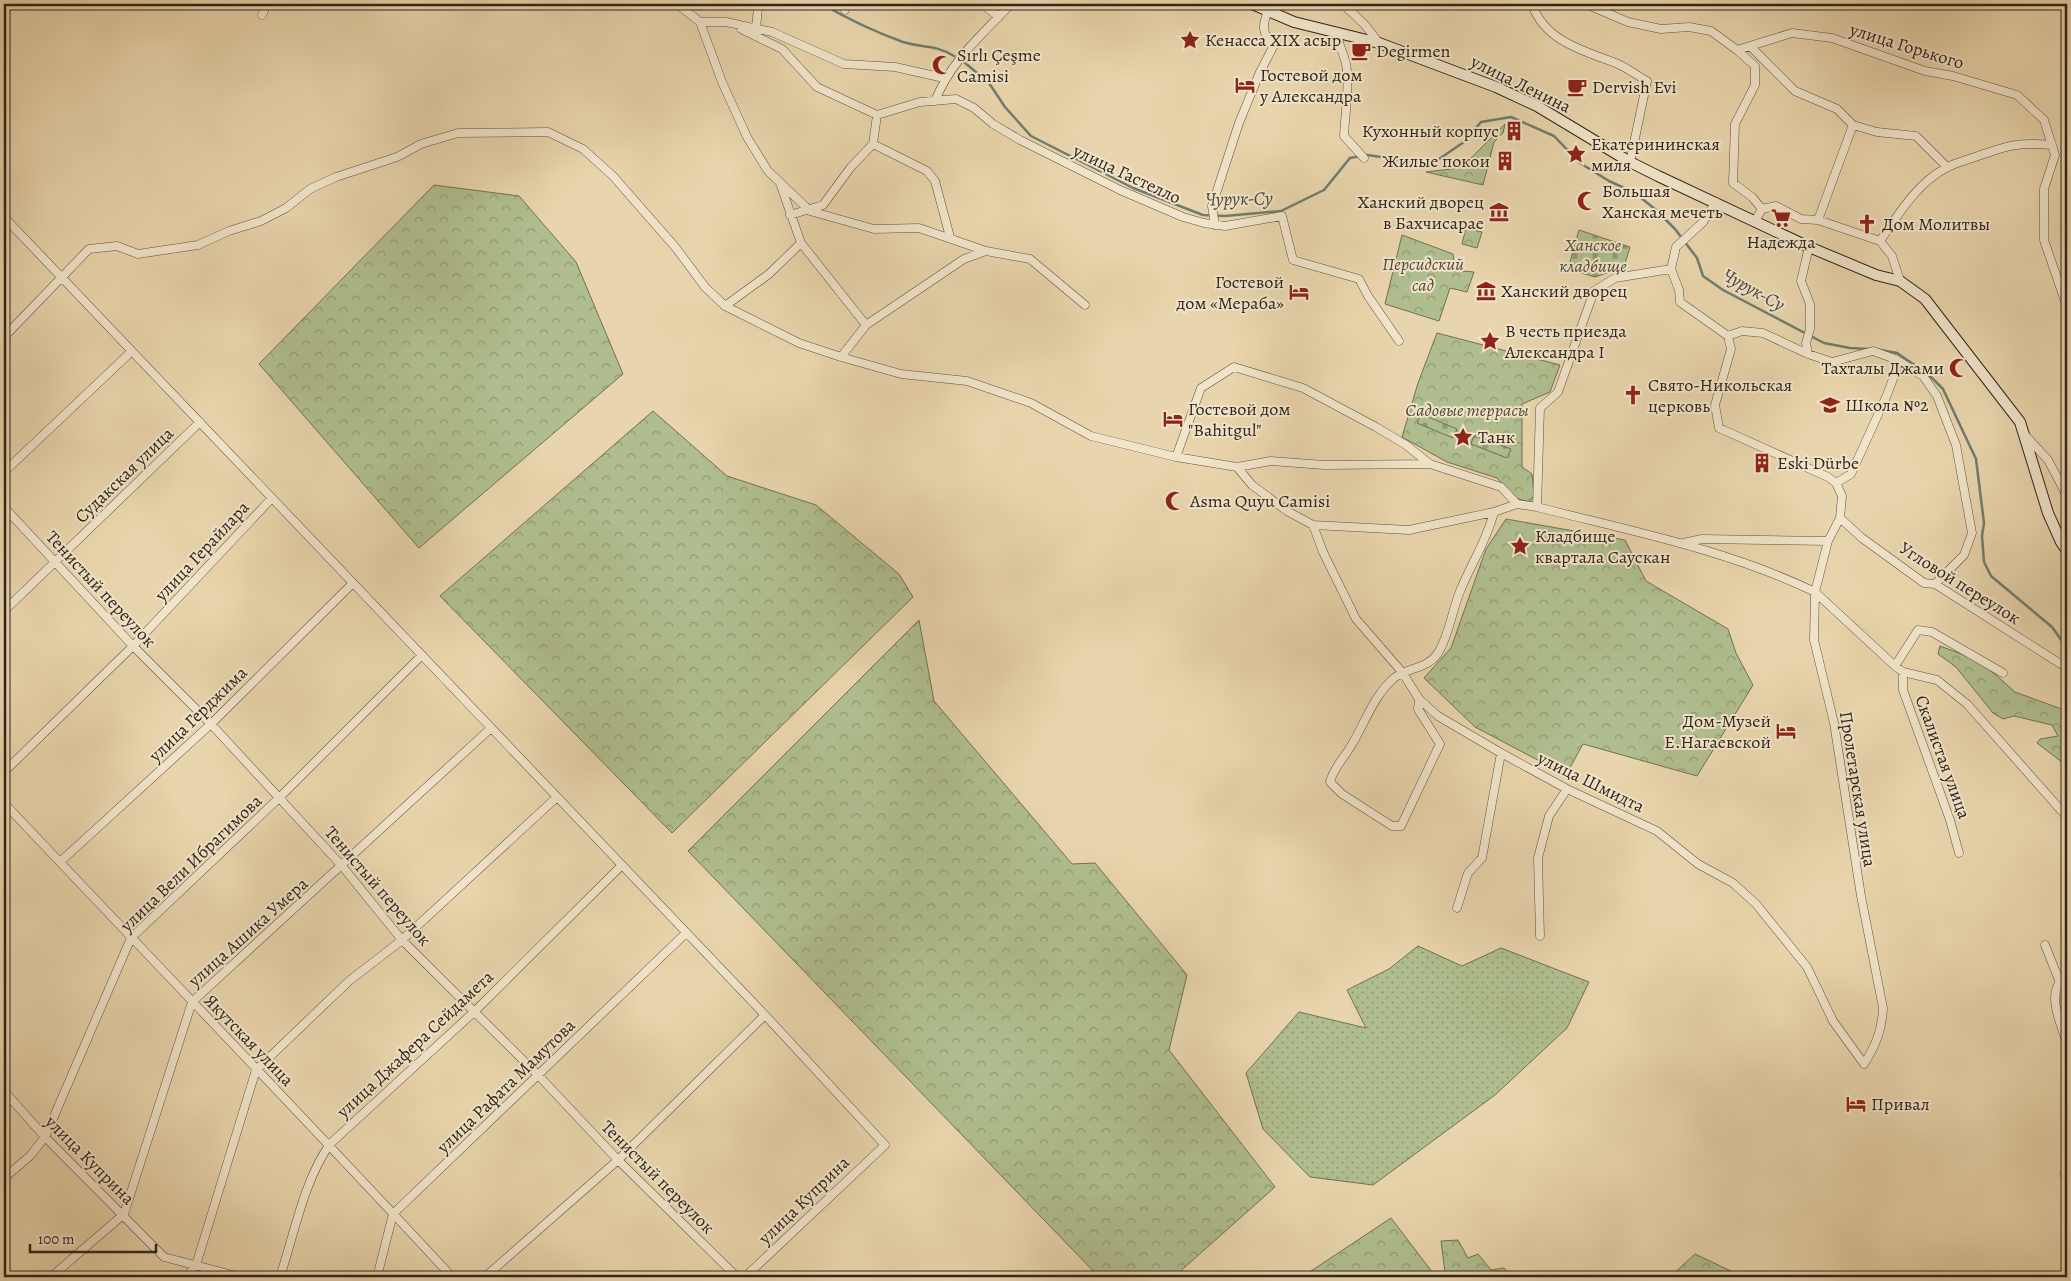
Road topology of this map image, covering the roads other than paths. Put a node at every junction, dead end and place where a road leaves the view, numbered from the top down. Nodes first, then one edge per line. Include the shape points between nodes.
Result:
1 (267, 4) edge
2 (678, 4) edge
3 (756, 4) edge
4 (982, 4) edge
5 (1011, 4) edge
6 (1252, 4) edge
7 (1343, 4) edge
8 (1532, 4) edge
9 (1586, 4) edge
10 (1268, 11) junction
11 (262, 15) dead end
12 (999, 17) junction
13 (700, 22) junction
14 (726, 22) junction
15 (756, 28) junction
16 (1337, 33) junction
17 (1379, 43) junction
18 (1751, 47) junction
19 (1737, 50) junction
20 (944, 78) junction
21 (935, 101) junction
22 (877, 115) junction
23 (1853, 125) junction
24 (873, 144) junction
25 (2052, 146) junction
26 (1362, 156) dead end
27 (1630, 162) junction
28 (1947, 167) junction
29 (780, 184) junction
30 (1716, 202) junction
31 (1762, 208) junction
32 (810, 211) junction
33 (790, 215) junction
34 (4, 217) edge
35 (1215, 219) junction
36 (1818, 220) junction
37 (1755, 221) junction
38 (950, 237) junction
39 (1880, 241) junction
40 (801, 243) junction
41 (1809, 247) junction
42 (986, 251) junction
43 (1671, 269) junction
44 (62, 277) junction
45 (1900, 281) junction
46 (1085, 305) dead end
47 (725, 306) junction
48 (2067, 307) edge
49 (866, 325) junction
50 (1728, 336) junction
51 (4, 337) edge
52 (1399, 341) dead end
53 (132, 351) junction
54 (1808, 354) junction
55 (841, 357) junction
56 (1895, 359) junction
57 (200, 422) junction
58 (2023, 434) junction
59 (1176, 457) junction
60 (1430, 464) junction
61 (1238, 467) junction
62 (4, 472) edge
63 (1836, 484) junction
64 (2067, 496) edge
65 (272, 498) junction
66 (1517, 504) junction
67 (4, 507) edge
68 (1537, 507) junction
69 (1494, 512) junction
70 (1840, 518) junction
71 (1313, 525) junction
72 (1828, 541) junction
73 (1681, 544) junction
74 (2067, 551) edge
75 (55, 562) junction
76 (353, 583) junction
77 (1935, 584) junction
78 (1815, 592) junction
79 (4, 610) edge
80 (133, 646) junction
81 (422, 656) junction
82 (1895, 666) junction
83 (2067, 668) edge
84 (1402, 672) junction
85 (1904, 672) junction
86 (2003, 673) dead end
87 (1419, 699) junction
88 (211, 724) junction
89 (491, 728) junction
90 (1501, 753) junction
91 (4, 772) edge
92 (1568, 789) junction
93 (556, 796) junction
94 (279, 798) junction
95 (4, 803) edge
96 (2067, 817) edge
97 (1959, 853) dead end
98 (60, 862) junction
99 (622, 865) junction
100 (342, 866) junction
101 (1457, 908) dead end
102 (686, 933) junction
103 (1540, 936) dead end
104 (131, 938) junction
105 (402, 940) junction
106 (2045, 945) dead end
107 (2067, 974) edge
108 (2059, 980) junction
109 (192, 1002) junction
110 (474, 1012) junction
111 (765, 1015) junction
112 (2067, 1044) edge
113 (1864, 1064) joint
114 (256, 1070) junction
115 (539, 1076) junction
116 (4, 1091) edge
117 (45, 1137) junction
118 (330, 1144) junction
119 (618, 1160) junction
120 (4, 1178) edge
121 (124, 1214) junction
122 (393, 1214) junction
123 (196, 1265) junction
124 (51, 1277) edge
125 (187, 1277) edge
126 (240, 1277) edge
127 (280, 1277) edge
128 (377, 1277) edge
129 (452, 1277) edge
130 (486, 1277) edge
131 (737, 1277) edge
132 (745, 1277) edge

1 - 11 street
2 - 13 street
3 - 15 street
4 - 12 street
5 - 12 street
6 - 10 main road, улица Ленина
7 - 17 street
8 - 27 street via 1547,30 1566,44 1615,63 1646,81
9 - 19 street via 1628,22 1661,29 1689,27 1711,30
10 - 16 main road, улица Ленина via 1294,22
10 - 35 street via 1263,23 1265,35 1273,47 1239,123 1212,206
12 - 20 street
13 - 14 street
13 - 29 street via 747,137
14 - 15 street
14 - 22 street via 782,49 817,87
15 - 20 street via 844,64 895,67
16 - 17 main road, улица Ленина
16 - 26 street via 1348,72 1344,136
17 - 27 main road, улица Ленина via 1520,98
18 - 19 street, улица Горького
18 - 23 street via 1795,91 1837,109
18 - 25 street, улица Горького via 1792,33 1832,38 1925,71 2017,95 2044,120
19 - 31 street via 1755,66 1755,85 1735,124 1733,183
20 - 21 street
21 - 22 street, улица Гастелло via 920,102
21 - 35 street, улица Гастелло via 956,99 1020,140 1183,217
22 - 24 street
23 - 28 street via 1877,132 1916,136
23 - 36 street
24 - 32 street via 823,205
24 - 38 street via 927,171 935,180
25 - 28 street via 2012,144
25 - 48 street via 2055,155 2044,189 2044,240
27 - 30 main road, улица Ленина
28 - 39 street via 1918,191
29 - 32 street
29 - 33 street
30 - 37 main road, улица Ленина
30 - 43 street via 1703,222 1676,247
31 - 36 street via 1776,206 1801,218
31 - 37 street
32 - 33 street
32 - 38 street via 874,229 919,228
33 - 40 street
34 - 44 street
35 - 52 street, улица Гастелло via 1225,226 1282,216 1293,260 1359,279
36 - 39 street
37 - 41 main road, улица Ленина
38 - 42 street
39 - 45 street via 1892,256
40 - 47 street via 769,274
40 - 49 street
41 - 45 main road, улица Ленина via 1876,275
41 - 54 street via 1801,281 1810,304
42 - 46 street via 1030,259
42 - 49 street via 964,259
43 - 50 street via 1680,302
43 - 68 street via 1615,278 1594,291 1558,392 1540,408
44 - 47 street via 89,249 116,246 138,254 198,245 286,208 310,189 336,177 397,157 421,144 458,134 548,132 583,149 613,176 676,248 705,287
44 - 51 street
44 - 53 street
45 - 58 main road, улица Ленина via 1925,299 2011,408
47 - 55 street via 799,343
49 - 55 street
50 - 54 street via 1742,331 1764,333
50 - 63 street via 1731,349 1715,405 1719,428 1828,476
53 - 57 street
53 - 62 street
54 - 56 street via 1832,362 1873,351
55 - 59 street via 901,374 967,381 1031,403 1090,436
56 - 63 street via 1897,368 1887,395 1851,474
56 - 77 street via 1924,376 1937,396 1956,445 1972,533 1964,555
57 - 65 street
57 - 75 street, Судакская улица
58 - 64 street via 2048,460
58 - 74 main road, улица Ленина via 2048,513
59 - 60 street via 1201,388 1234,367 1303,388 1376,427
59 - 61 street
60 - 61 street via 1271,462
60 - 66 street via 1502,487
61 - 71 street via 1259,490 1286,511
63 - 70 street via 1842,496
65 - 76 street
65 - 80 street, улица Герайлара
66 - 68 street
66 - 69 street
67 - 75 street, Тенистый переулок
68 - 73 street
69 - 71 street via 1409,530
69 - 84 street via 1489,531 1460,589 1438,654 1420,668
70 - 72 street, Пролетарская улица
70 - 77 street, Угловой переулок via 1924,583
71 - 84 street, улица Шмидта via 1356,619
72 - 73 street via 1702,540
72 - 78 street, Пролетарская улица
73 - 78 street via 1757,568
75 - 79 street, Судакская улица
75 - 80 street, Тенистый переулок
76 - 81 street
76 - 88 street, улица Герджима
77 - 83 street, Угловой переулок
78 - 82 street, Скалистая улица
78 - 113 street, Пролетарская улица via 1814,640 1834,723 1860,896 1883,1008 1882,1027
80 - 88 street, Тенистый переулок
80 - 91 street, улица Герайлара
81 - 89 street
81 - 94 street, улица Вели Ибрагимова
82 - 85 street, Скалистая улица
82 - 86 street via 1918,630 1932,632
84 - 87 street, улица Шмидта
84 - 87 street via 1375,700 1330,782 1342,794 1392,826 1401,826 1440,744 1418,709
85 - 96 street, Скалистая улица via 1937,680 1966,704
85 - 97 street, Скалистая улица via 1903,690
87 - 90 street, улица Шмидта via 1438,716
88 - 94 street, Тенистый переулок
88 - 98 street, улица Герджима
89 - 93 street
89 - 100 street, улица Ашика Умера
90 - 92 street, улица Шмидта
90 - 101 street via 1482,858 1468,874
92 - 103 street via 1549,816 1538,858
92 - 113 street, улица Шмидта via 1657,831 1698,864 1733,883 1751,899 1807,967 1833,1021
93 - 99 street
93 - 105 street
94 - 100 street, Тенистый переулок
94 - 104 street, улица Вели Ибрагимова
95 - 98 street, Якутская улица
98 - 104 street, Якутская улица
99 - 102 street
99 - 110 street, улица Джафера Сейдамета
100 - 105 street, Тенистый переулок
100 - 109 street, улица Ашика Умера
102 - 111 street
102 - 115 street, улица Рафата Мамутова
104 - 109 street, Якутская улица
104 - 117 street, улица Вели Ибрагимова
105 - 110 street, Тенистый переулок
105 - 114 street via 349,981
106 - 108 street
107 - 108 street
108 - 112 street via 2053,1001
109 - 114 street, Якутская улица
109 - 121 street, улица Ашика Умера
110 - 115 street, Тенистый переулок
110 - 118 street, улица Джафера Сейдамета
111 - 119 street
111 - 132 street, улица Куприна via 885,1145
114 - 118 street, Якутская улица
114 - 123 street
115 - 119 street, Тенистый переулок
115 - 122 street, улица Рафата Мамутова
116 - 117 street, улица Куприна
117 - 120 street, улица Вели Ибрагимова via 30,1156
117 - 121 street, улица Куприна
118 - 122 street, Якутская улица
118 - 127 street, улица Джафера Сейдамета via 311,1180
119 - 130 street
119 - 131 street, Тенистый переулок
121 - 123 street, улица Куприна via 164,1257
121 - 124 street
122 - 128 street
122 - 129 street, Якутская улица
123 - 125 street
123 - 126 street, улица Куприна

